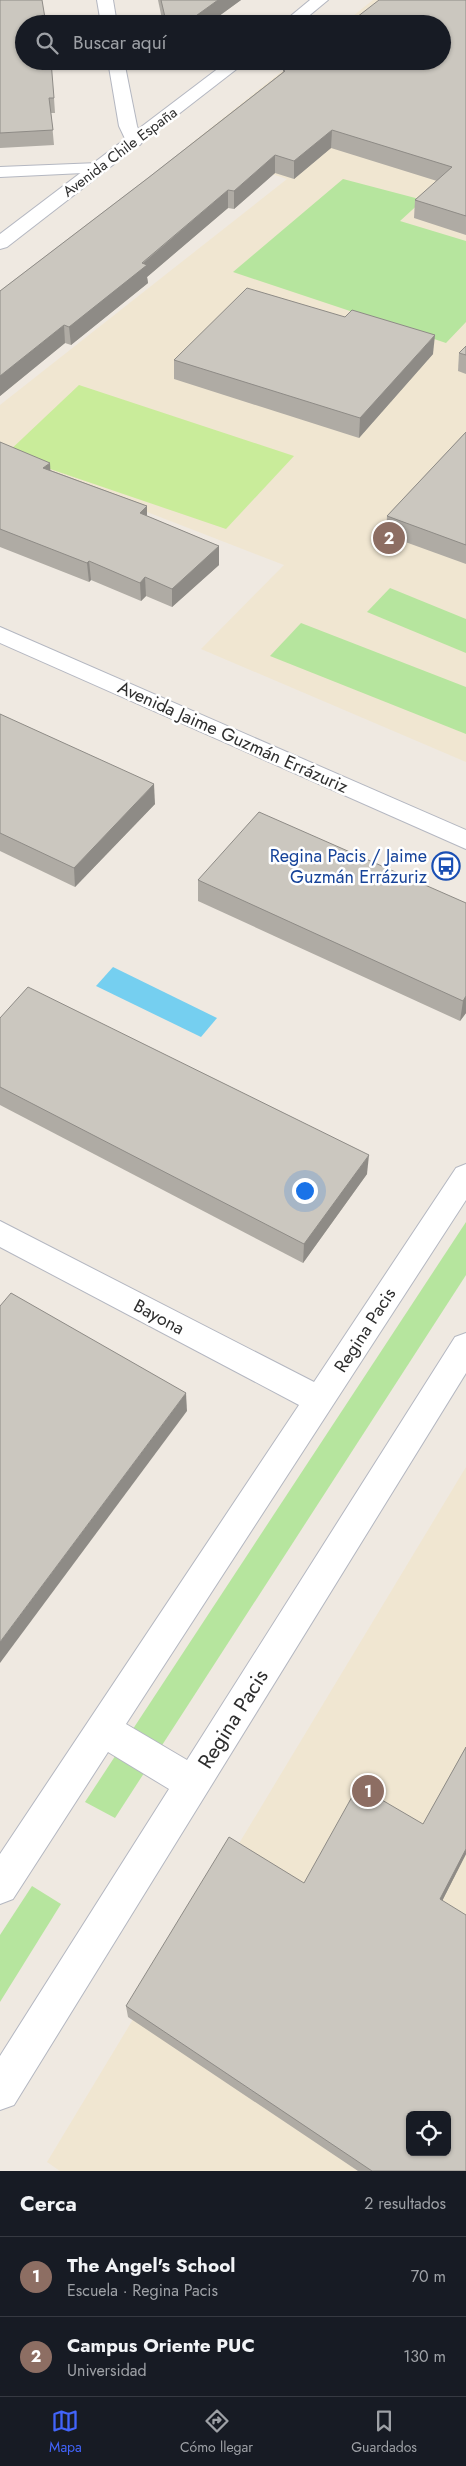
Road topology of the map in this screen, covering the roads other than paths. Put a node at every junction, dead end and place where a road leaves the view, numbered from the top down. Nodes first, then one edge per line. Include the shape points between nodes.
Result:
1 (105, 0) edge
2 (320, 0) edge
3 (108, 15) edge
4 (301, 15) edge
5 (118, 70) edge
6 (227, 70) edge
7 (134, 141) junction
8 (98, 168) junction
9 (0, 172) edge
10 (0, 243) edge
11 (0, 634) edge
12 (466, 840) edge
13 (466, 1176) edge
14 (0, 1233) edge
15 (466, 1346) edge
16 (319, 1400) junction
17 (103, 1729) junction
18 (193, 1782) junction
19 (0, 1886) edge
20 (0, 2091) edge

1 - 3 street
2 - 4 street
5 - 7 street
6 - 7 street, Avenida Chile España
7 - 8 street, Avenida Chile España
8 - 9 street
8 - 10 street, Avenida Chile España
11 - 12 street, Avenida Jaime Guzmán Errázuriz
13 - 16 street, Regina Pacis
14 - 16 street, Bayona
15 - 18 street, Regina Pacis
16 - 17 street, Regina Pacis
17 - 18 street
17 - 19 street, Regina Pacis
18 - 20 street, Regina Pacis

